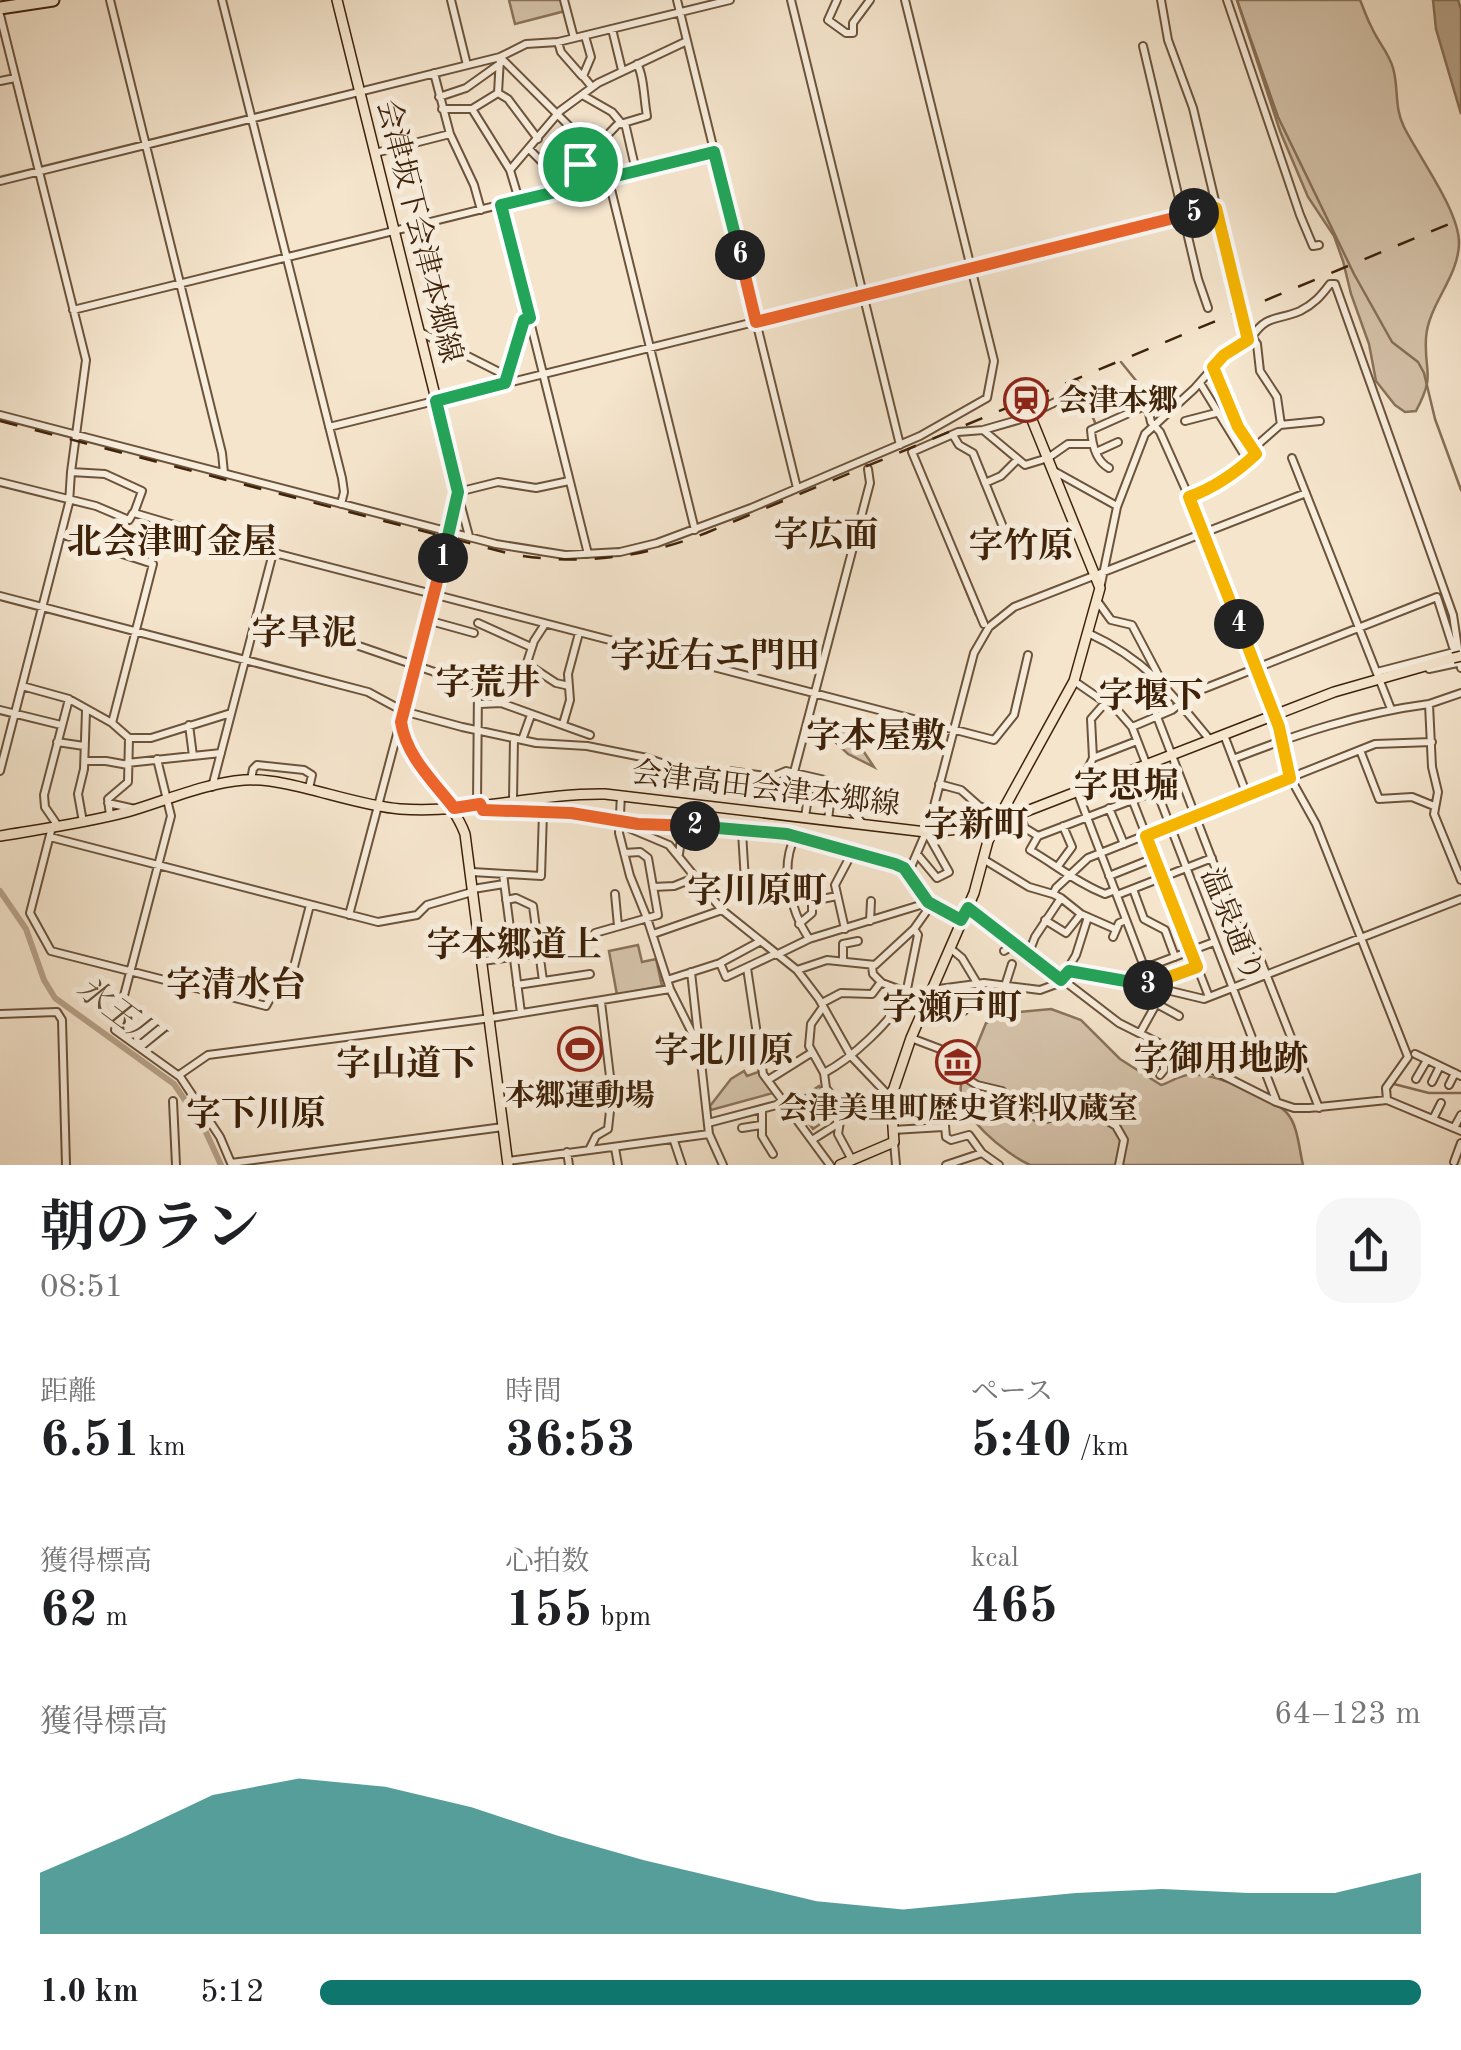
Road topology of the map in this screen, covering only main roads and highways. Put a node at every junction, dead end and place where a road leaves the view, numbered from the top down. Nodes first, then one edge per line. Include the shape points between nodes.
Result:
1 (53, 0) edge
2 (338, 0) edge
3 (35, 2) edge
4 (0, 11) edge
5 (1030, 415) road end
6 (1457, 659) edge
7 (454, 808) junction
8 (999, 818) junction
9 (0, 836) edge
10 (508, 1163) edge
11 (840, 1165) edge

1 - 3 highway
2 - 7 main road, 会津坂下会津本郷線 via 458,493 402,716 411,753
3 - 4 highway
5 - 8 main road via 1100,588 1074,681
6 - 8 main road, 会津高田会津本郷線 via 1379,677
7 - 8 main road, 会津高田会津本郷線 via 576,794 926,832
7 - 9 main road, 会津高田会津本郷線 via 378,807 251,780 53,830
7 - 10 main road via 472,872
8 - 11 main road via 891,1098 894,1142

